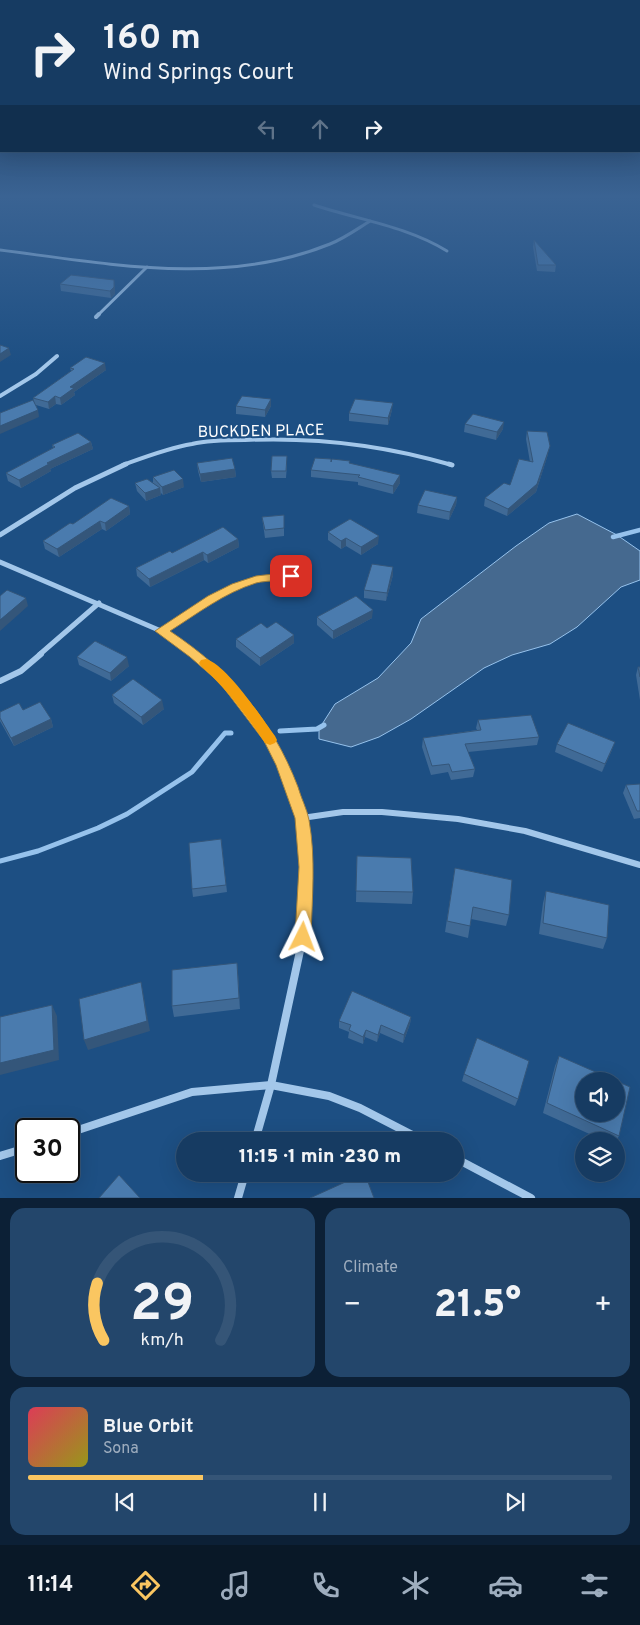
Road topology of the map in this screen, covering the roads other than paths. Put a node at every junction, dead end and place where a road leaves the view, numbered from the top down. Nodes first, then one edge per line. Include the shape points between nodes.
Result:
1 (16, 252) edge
2 (307, 252) edge
3 (147, 268) junction
4 (96, 317) dead end
5 (57, 356) dead end
6 (0, 396) edge
7 (452, 465) dead end
8 (0, 535) edge
9 (0, 562) edge
10 (291, 576) dead end
11 (99, 603) junction
12 (161, 631) junction
13 (0, 681) edge
14 (302, 818) junction
15 (640, 865) edge
16 (271, 1085) junction
17 (80, 1129) edge
18 (257, 1132) edge
19 (407, 1132) edge
20 (15, 1151) edge
21 (0, 1156) edge
22 (464, 1163) edge
23 (243, 1182) edge
24 (238, 1198) edge
25 (531, 1198) edge

1 - 3 street
2 - 3 street via 263,263 210,268
3 - 4 street
5 - 6 street via 36,374
7 - 8 street, BUCKDEN PLACE via 417,454 323,440 193,443 100,475
9 - 11 street
10 - 12 street via 256,579 236,587
11 - 12 street
11 - 13 street via 21,671
12 - 14 street via 224,680 247,707 269,738
14 - 15 street via 342,812 450,818 525,831
14 - 16 street via 306,867 303,937
16 - 17 street via 192,1092
16 - 18 street
16 - 19 street via 329,1096
20 - 21 street
22 - 25 street
23 - 24 street

